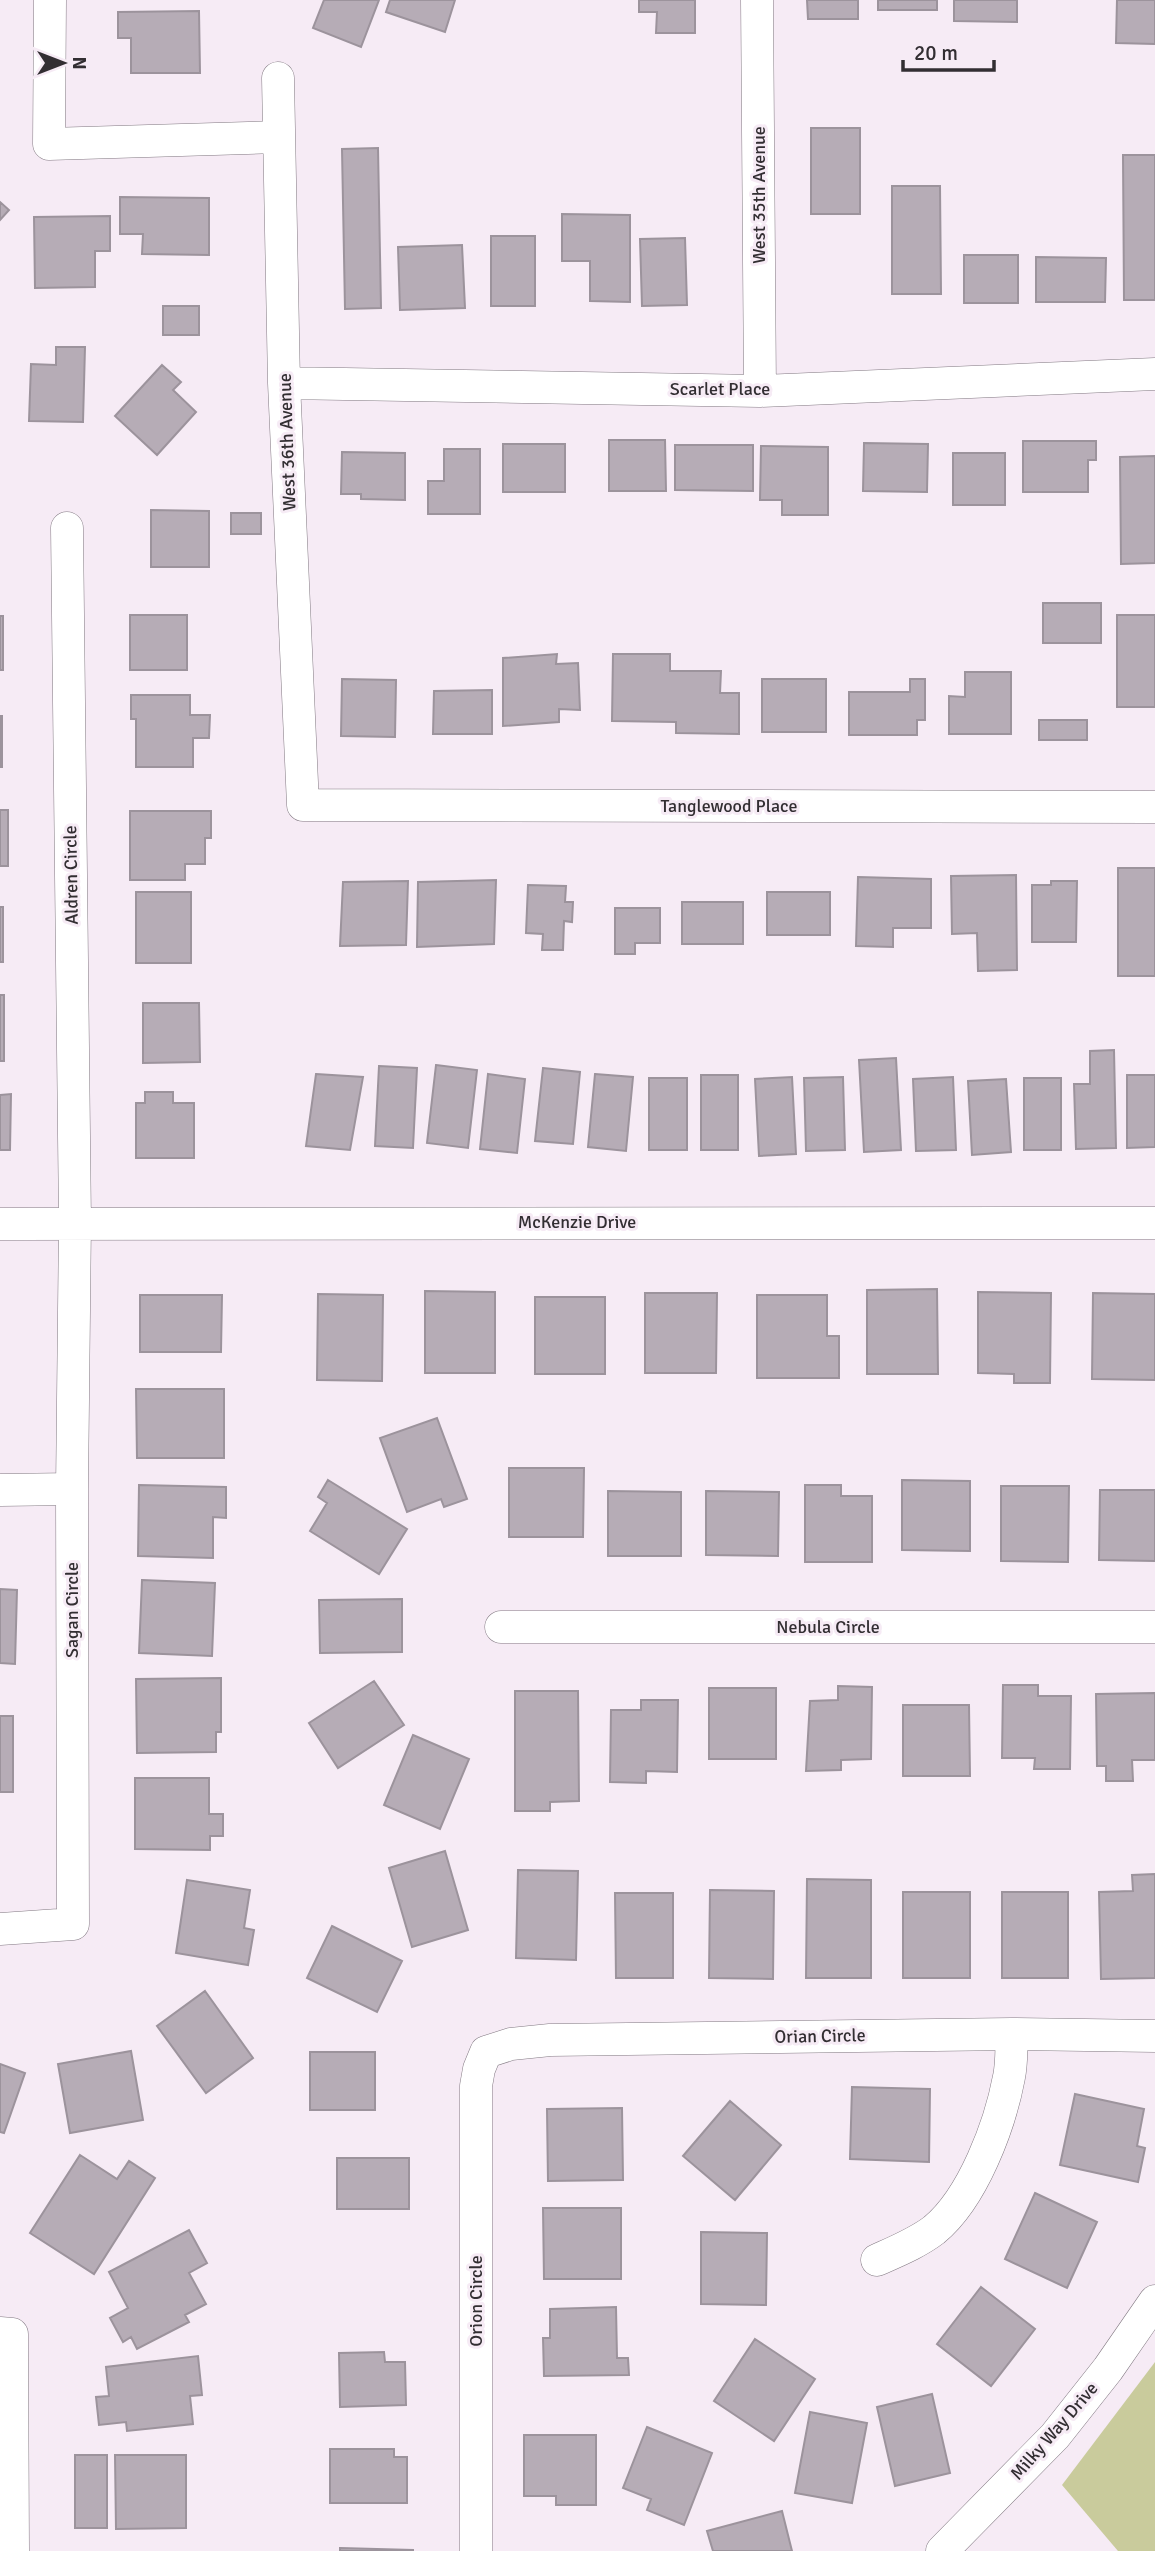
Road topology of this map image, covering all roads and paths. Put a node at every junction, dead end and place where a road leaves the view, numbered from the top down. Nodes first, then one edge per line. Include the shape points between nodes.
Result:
1 (50, 0) edge
2 (757, 0) edge
3 (278, 78) dead end
4 (277, 137) junction
5 (1155, 374) edge
6 (284, 383) junction
7 (760, 391) junction
8 (67, 528) dead end
9 (303, 805) joint
10 (1155, 807) edge
11 (75, 1222) junction
12 (1155, 1223) edge
13 (0, 1224) edge
14 (72, 1489) junction
15 (0, 1490) edge
16 (502, 1627) dead end
17 (1155, 1627) edge
18 (0, 1929) edge
19 (1012, 2034) junction
20 (1155, 2036) edge
21 (486, 2052) joint
22 (877, 2260) dead end
23 (1155, 2301) edge
24 (0, 2333) edge
25 (13, 2551) edge
26 (475, 2551) edge
27 (942, 2551) edge

1 - 4 street via 49,145
2 - 7 street, West 35th Avenue
3 - 4 street, West 36th Avenue
4 - 6 street, West 36th Avenue
5 - 7 street, Scarlet Place
6 - 7 street, Scarlet Place
6 - 9 street, West 36th Avenue
8 - 11 street, Aldren Circle
9 - 10 street, Tanglewood Place
11 - 12 street, McKenzie Drive
11 - 13 street, McKenzie Drive
11 - 14 street, Sagan Circle
14 - 15 street
14 - 18 street, Sagan Circle via 73,1924
16 - 17 street, Nebula Circle
19 - 20 street, Orian Circle
19 - 21 street, Orian Circle via 550,2039
19 - 22 street via 1001,2107 990,2142 965,2192 935,2229
21 - 26 street, Orion Circle via 475,2086
23 - 27 street, Milky Way Drive via 1055,2436
24 - 25 street via 12,2334

